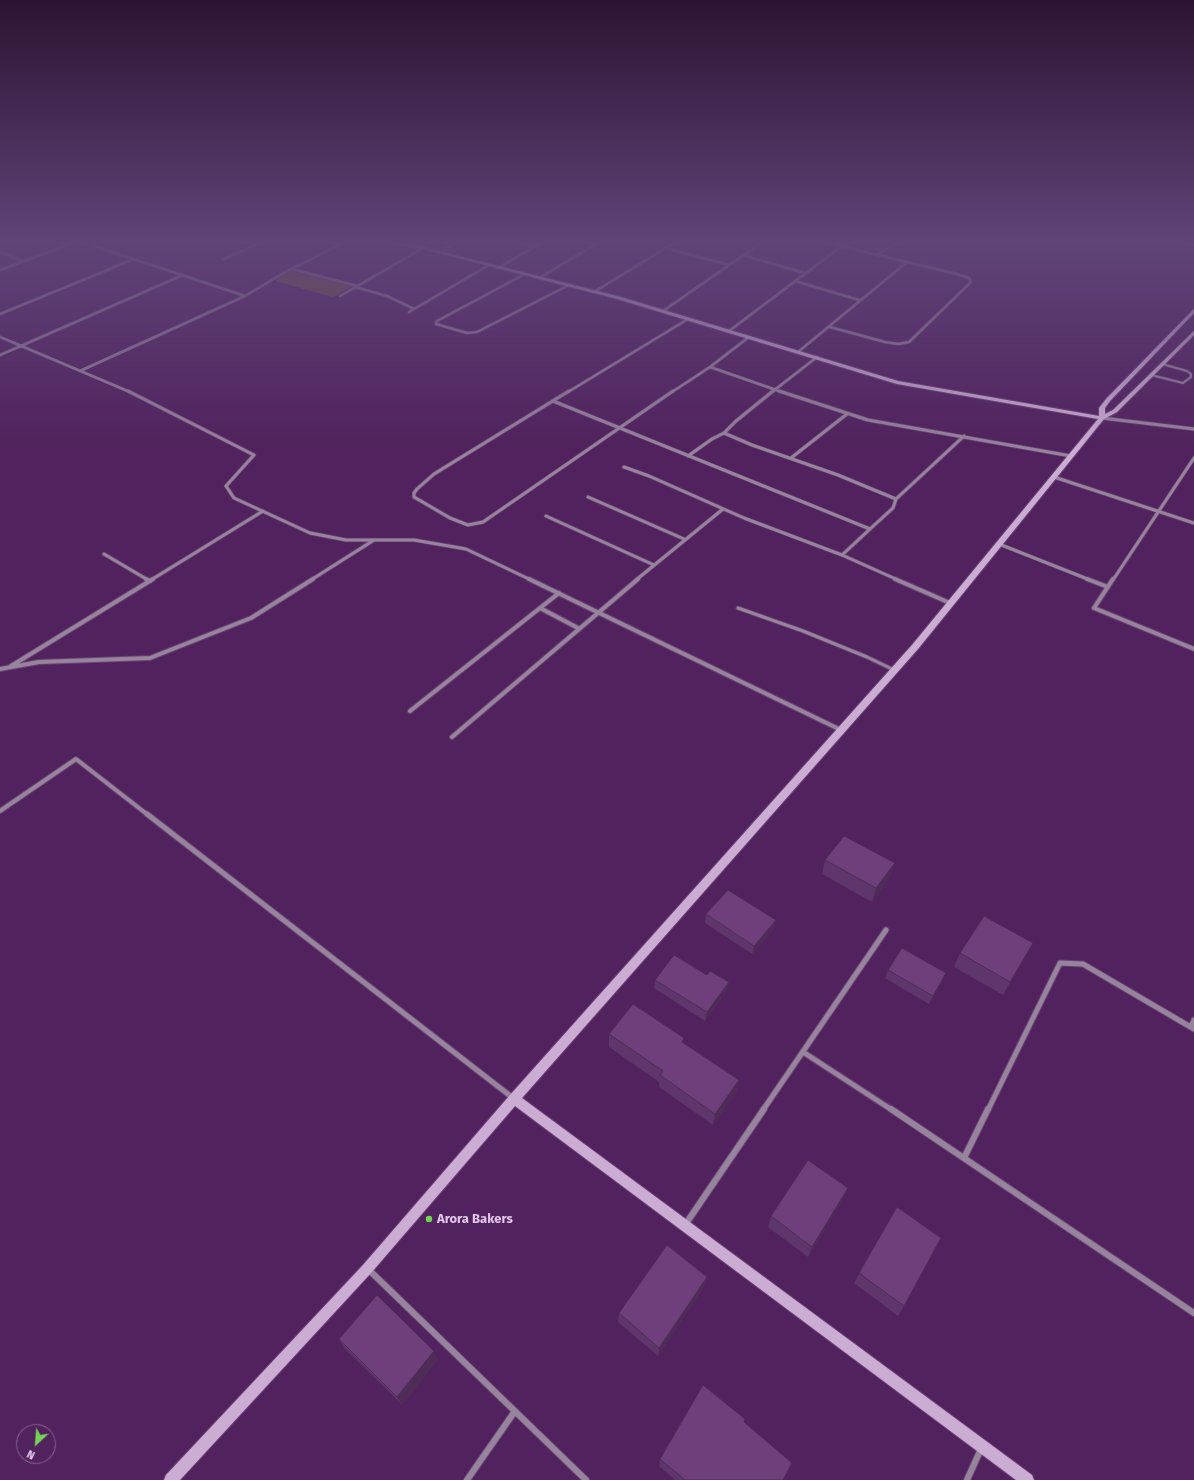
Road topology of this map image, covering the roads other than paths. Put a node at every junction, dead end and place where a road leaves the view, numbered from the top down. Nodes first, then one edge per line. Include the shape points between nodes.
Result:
1 (97, 312) edge
2 (209, 312) edge
3 (454, 312) edge
4 (516, 312) edge
5 (666, 312) edge
6 (754, 312) edge
7 (846, 312) edge
8 (940, 312) edge
9 (1192, 312) edge
10 (688, 319) junction
11 (830, 327) junction
12 (1179, 327) junction
13 (729, 331) junction
14 (1194, 331) edge
15 (748, 336) junction
16 (0, 337) edge
17 (22, 346) junction
18 (798, 352) junction
19 (0, 355) edge
20 (817, 357) junction
21 (1162, 364) junction
22 (710, 367) junction
23 (80, 371) junction
24 (1151, 375) junction
25 (775, 390) junction
26 (553, 401) junction
27 (847, 414) junction
28 (1102, 418) junction
29 (619, 427) junction
30 (1194, 429) edge
31 (724, 433) junction
32 (964, 436) junction
33 (688, 456) junction
34 (1070, 456) junction
35 (791, 458) junction
36 (1194, 458) edge
37 (624, 467) dead end
38 (1188, 467) junction
39 (1194, 469) edge
40 (1054, 477) junction
41 (588, 497) dead end
42 (896, 499) junction
43 (723, 509) junction
44 (263, 511) junction
45 (1158, 511) junction
46 (546, 516) dead end
47 (1194, 523) edge
48 (870, 529) junction
49 (684, 539) junction
50 (375, 540) junction
51 (999, 544) junction
52 (104, 554) dead end
53 (842, 555) junction
54 (654, 565) junction
55 (150, 581) junction
56 (1108, 587) junction
57 (559, 593) junction
58 (950, 603) junction
59 (540, 608) junction
60 (738, 608) dead end
61 (598, 611) junction
62 (578, 628) junction
63 (1194, 649) edge
64 (9, 667) junction
65 (0, 669) edge
66 (894, 670) junction
67 (410, 711) dead end
68 (841, 730) junction
69 (452, 737) dead end
70 (0, 811) edge
71 (886, 930) dead end
72 (1194, 1020) edge
73 (1193, 1028) edge
74 (803, 1052) junction
75 (514, 1099) junction
76 (964, 1158) junction
77 (685, 1225) junction
78 (367, 1269) junction
79 (1194, 1313) edge
80 (515, 1411) junction
81 (982, 1446) junction
82 (171, 1480) edge
83 (467, 1480) edge
84 (586, 1480) edge
85 (968, 1480) edge
86 (1027, 1480) edge

1 - 17 street
2 - 23 street
3 - 4 street via 436,324 467,333 477,332
5 - 10 street
6 - 13 street
7 - 11 street
8 - 11 street via 908,342 898,344
9 - 12 street
10 - 13 street
10 - 26 street
11 - 18 street
12 - 14 street
12 - 28 street via 1108,400 1102,408
13 - 15 street
14 - 21 street
15 - 18 street
15 - 22 street
16 - 17 street
17 - 19 street
17 - 23 street
18 - 20 street
20 - 25 street
20 - 28 street via 897,382
21 - 24 street
21 - 24 lane via 1187,371 1191,377 1183,383
22 - 25 street
22 - 29 street
23 - 44 street via 143,398 254,455 226,486 234,498
24 - 28 street via 1115,411
25 - 27 street
25 - 31 street
26 - 29 street
26 - 29 street via 434,474 417,489 414,497 450,518 468,525 483,522
27 - 32 street via 894,426
27 - 35 street
28 - 30 street
28 - 34 street
29 - 33 street
31 - 33 street
31 - 35 street
32 - 34 street
32 - 42 street
33 - 48 street
34 - 40 street
35 - 42 street
36 - 38 street
37 - 43 street
38 - 39 street
38 - 45 street
40 - 45 street
40 - 51 street
41 - 49 street
42 - 48 street via 893,508
43 - 49 street
43 - 53 street
44 - 50 street via 310,533 346,540
44 - 55 street
45 - 47 street
45 - 56 street
46 - 54 street
48 - 53 street
49 - 54 street
50 - 57 street via 414,540 466,549
50 - 64 street via 251,618 150,658 39,662
51 - 56 street
51 - 58 street
52 - 55 street
53 - 58 street
54 - 61 street
55 - 64 street
56 - 63 street via 1094,608
57 - 59 street
57 - 61 street
58 - 66 street
59 - 62 street
59 - 67 street
60 - 66 lane via 803,630
61 - 62 street
61 - 68 street
62 - 69 street
64 - 65 street
66 - 68 street
68 - 75 street
70 - 75 street via 76,759
71 - 74 street
72 - 73 street
73 - 76 street via 1083,964 1060,963
74 - 76 street
74 - 77 street
75 - 77 street
75 - 78 street
76 - 79 street
77 - 81 street
78 - 80 street
78 - 82 street
80 - 83 street
80 - 84 street
81 - 85 street
81 - 86 street

